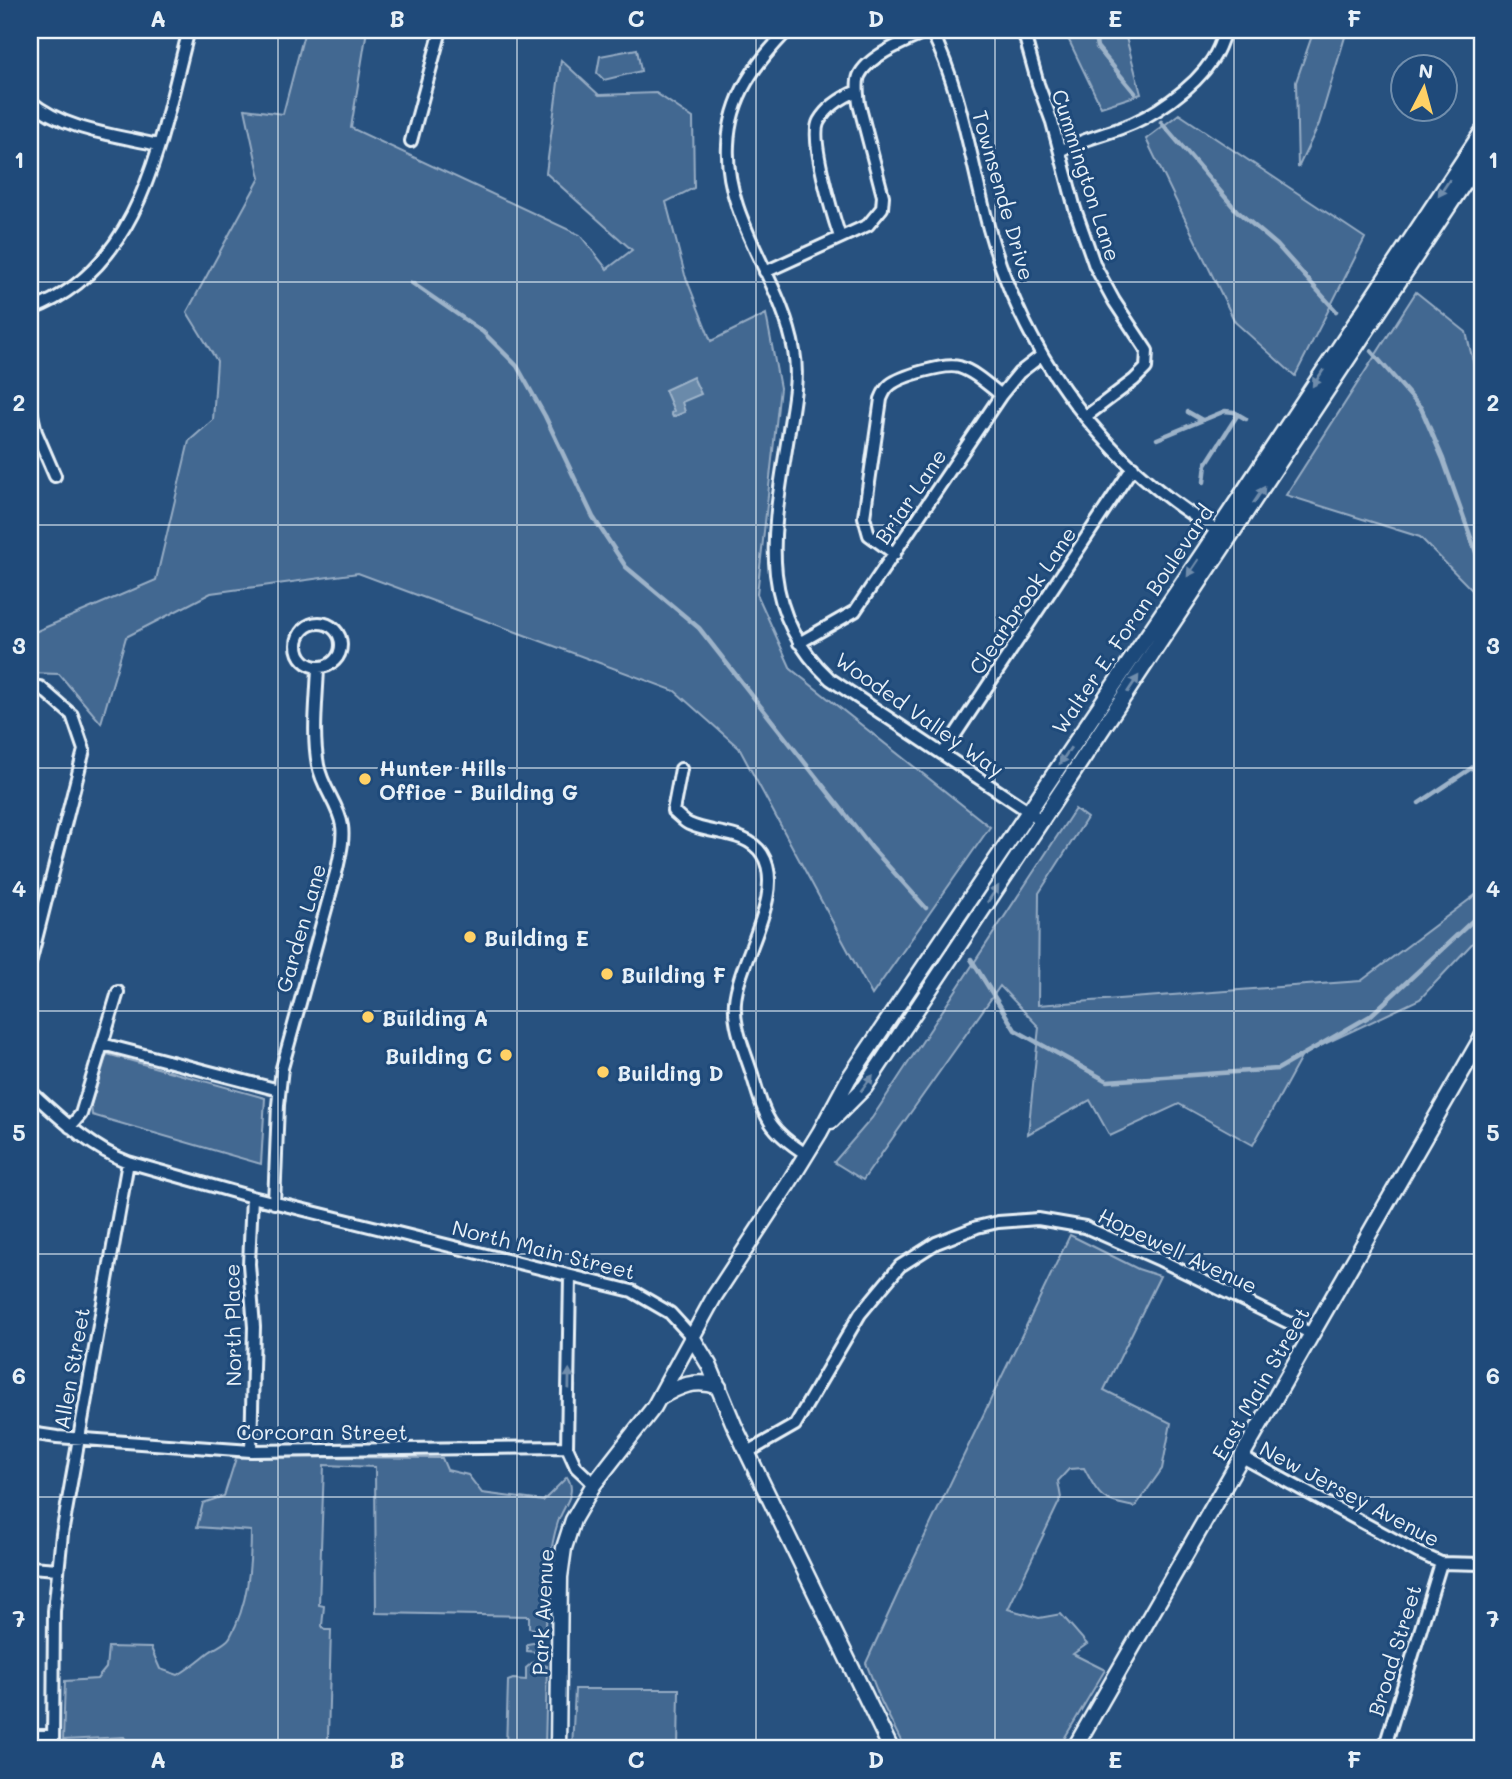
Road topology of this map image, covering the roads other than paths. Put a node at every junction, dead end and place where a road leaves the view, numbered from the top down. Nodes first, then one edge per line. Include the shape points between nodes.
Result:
1 (189, 30) edge
2 (441, 30) edge
3 (788, 30) edge
4 (931, 30) edge
5 (1023, 30) edge
6 (1225, 30) edge
7 (857, 91) junction
8 (30, 101) edge
9 (1482, 132) edge
10 (411, 141) dead end
11 (158, 145) junction
12 (1060, 151) junction
13 (1482, 156) edge
14 (839, 237) junction
15 (765, 272) junction
16 (30, 310) edge
17 (1041, 356) junction
18 (1001, 395) junction
19 (30, 406) edge
20 (1085, 416) junction
21 (1133, 467) junction
22 (55, 476) dead end
23 (1224, 535) junction
24 (895, 554) junction
25 (799, 643) junction
26 (318, 667) junction
27 (30, 687) edge
28 (943, 753) junction
29 (681, 769) dead end
30 (1027, 811) junction
31 (1042, 821) junction
32 (30, 963) edge
33 (118, 992) dead end
34 (1482, 1039) edge
35 (102, 1044) junction
36 (279, 1090) junction
37 (30, 1091) edge
38 (70, 1127) junction
39 (820, 1132) junction
40 (806, 1154) junction
41 (128, 1162) junction
42 (252, 1197) junction
43 (274, 1203) junction
44 (570, 1277) junction
45 (1312, 1334) junction
46 (692, 1337) junction
47 (719, 1387) junction
48 (658, 1399) junction
49 (30, 1433) edge
50 (78, 1439) junction
51 (567, 1447) junction
52 (251, 1451) junction
53 (748, 1452) junction
54 (1242, 1457) junction
55 (594, 1484) junction
56 (1441, 1563) junction
57 (1482, 1564) edge
58 (30, 1567) edge
59 (58, 1569) junction
60 (30, 1736) edge
61 (53, 1736) junction
62 (53, 1749) edge
63 (558, 1749) edge
64 (891, 1749) edge
65 (1074, 1749) edge
66 (1384, 1749) edge

1 - 11 street
2 - 10 street
3 - 15 street, Wooded Valley Way via 761,57 744,84 728,143 736,202
4 - 7 street via 870,62 859,76
4 - 17 street, Townsende Drive via 956,94 997,256
5 - 12 street, Cummington Lane
6 - 12 street via 1206,68 1167,103 1123,127
7 - 14 street via 835,104 818,122 816,144
7 - 14 street via 883,208 869,225
8 - 11 street via 70,123
9 -> 23 street, Walter E. Foran Boulevard
11 - 16 street via 140,202 115,245 81,281
12 - 20 street, Cummington Lane via 1095,267 1147,351 1146,368
23 -> 13 street, Walter E. Foran Boulevard
14 - 15 street
15 - 25 street, Wooded Valley Way via 789,328 796,363 774,559 783,610
17 - 18 street, Briar Lane
17 - 20 street, Townsende Drive
18 - 24 street, Briar Lane
18 - 24 street via 972,373 952,365 897,382 884,392 864,517 869,535
19 - 22 street
20 - 21 street, Townsende Drive
21 - 23 street, Townsende Drive
21 - 28 street, Clearbrook Lane
23 -> 30 street, Walter E. Foran Boulevard
31 -> 23 street, Walter E. Foran Boulevard
24 - 25 street, Briar Lane via 855,611
25 - 28 street, Wooded Valley Way via 830,678
26 - 26 street via 332,662 341,645 332,627 319,623 305,628 297,640 304,661
26 - 36 street, Garden Lane via 318,767 343,836
27 - 32 street via 40,687 72,715 84,750
28 - 30 street, Wooded Valley Way
29 - 40 street via 673,811 688,824 743,838 761,853 769,872 768,891 736,992 735,1014 763,1112 777,1133
30 - 31 street, Wooded Valley Way
30 - 39 street, Walter E. Foran Boulevard via 849,1078
39 -> 31 street, Walter E. Foran Boulevard via 865,1087
33 - 35 street
34 - 45 street, East Main Street
35 - 36 street
35 - 38 street via 81,1114
36 - 43 street, Garden Lane
37 - 38 street, North Main Street
38 - 41 street, North Main Street via 111,1156
39 - 40 street, Walter E. Foran Boulevard
40 - 46 street, Walter E. Foran Boulevard
41 - 42 street, North Main Street
41 - 50 street, Allen Street
42 - 43 street, North Main Street
42 - 52 street, North Place
43 - 44 street, North Main Street
44 - 46 street, North Main Street via 652,1301
51 -> 44 street
45 - 53 street, Hopewell Avenue via 1085,1227 1038,1219 998,1222 936,1243 901,1266 860,1314 795,1425
45 - 54 street, East Main Street
46 - 47 street, North Main Street
46 - 48 street, Park Avenue
47 - 48 street via 690,1383
47 - 53 street, North Main Street
48 - 55 street, Park Avenue
49 - 50 street, Corcoran Street
50 - 52 street, Corcoran Street
50 - 59 street, Allen Street
51 - 52 street, Corcoran Street
51 - 55 street via 576,1467
53 - 64 street, North Main Street
54 - 56 street, New Jersey Avenue
54 - 65 street, East Main Street
55 - 63 street, Park Avenue via 573,1520 562,1558
56 - 57 street, New Jersey Avenue
56 - 66 street, Broad Street
58 - 59 street
59 - 61 street, Allen Street
60 - 61 street
61 - 62 street, Allen Street

